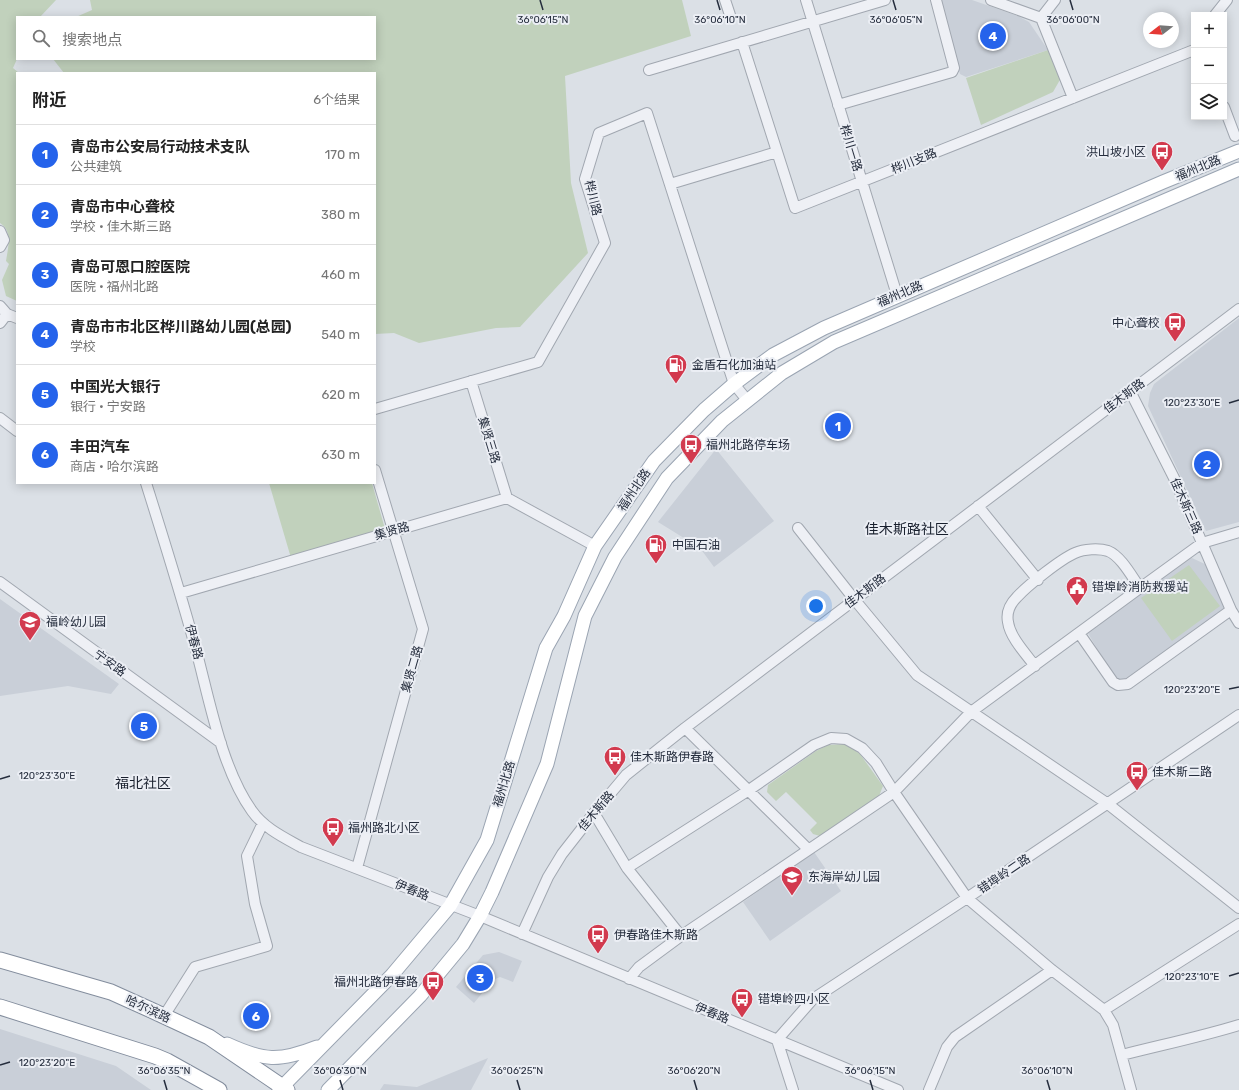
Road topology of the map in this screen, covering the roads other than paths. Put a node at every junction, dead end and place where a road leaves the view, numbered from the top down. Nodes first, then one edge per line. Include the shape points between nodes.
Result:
1 (725, 0) edge
2 (806, 0) edge
3 (885, 0) edge
4 (936, 0) edge
5 (991, 0) edge
6 (1055, 0) edge
7 (1227, 0) edge
8 (1217, 12) edge
9 (730, 15) dead end
10 (1040, 18) junction
11 (813, 22) junction
12 (742, 42) junction
13 (1191, 51) edge
14 (649, 70) dead end
15 (1073, 98) junction
16 (838, 105) junction
17 (1227, 115) edge
18 (1235, 136) dead end
19 (777, 152) junction
20 (1239, 152) edge
21 (1239, 169) edge
22 (861, 182) junction
23 (670, 184) junction
24 (0, 231) edge
25 (0, 247) edge
26 (897, 295) junction
27 (1239, 309) edge
28 (3, 310) edge
29 (16, 317) edge
30 (0, 323) edge
31 (472, 381) junction
32 (734, 384) junction
33 (1130, 391) junction
34 (747, 400) junction
35 (376, 409) edge
36 (0, 418) edge
37 (16, 430) edge
38 (376, 473) edge
39 (146, 484) edge
40 (507, 498) junction
41 (978, 506) junction
42 (798, 528) dead end
43 (393, 531) junction
44 (1239, 532) edge
45 (1202, 543) junction
46 (596, 546) junction
47 (1038, 580) junction
48 (0, 582) edge
49 (1140, 588) junction
50 (181, 593) junction
51 (854, 599) junction
52 (1231, 610) junction
53 (1239, 622) edge
54 (1079, 633) junction
55 (1034, 666) junction
56 (971, 712) junction
57 (1239, 715) edge
58 (685, 728) junction
59 (221, 743) junction
60 (749, 790) junction
61 (894, 792) junction
62 (1108, 804) junction
63 (594, 813) junction
64 (263, 823) junction
65 (808, 849) junction
66 (357, 868) junction
67 (627, 868) junction
68 (967, 898) junction
69 (450, 906) junction
70 (1239, 908) edge
71 (480, 916) junction
72 (1239, 924) edge
73 (522, 934) junction
74 (681, 936) junction
75 (0, 960) edge
76 (1052, 970) junction
77 (629, 979) junction
78 (0, 1007) edge
79 (1104, 1010) junction
80 (164, 1016) junction
81 (1239, 1025) edge
82 (209, 1037) junction
83 (777, 1040) junction
84 (322, 1045) junction
85 (1122, 1055) junction
86 (332, 1088) edge
87 (283, 1089) edge
88 (219, 1090) edge
89 (793, 1090) edge
90 (898, 1090) edge
91 (929, 1090) edge
92 (1131, 1090) edge

1 - 9 street
2 - 11 street, 桦川一路
3 - 11 street
4 - 16 street via 954,68 952,72
5 - 10 street
6 - 10 street
7 - 8 street
10 - 15 street
11 - 12 street
11 - 16 street, 桦川一路
12 - 14 street
12 - 19 street, 桦川支路
13 - 15 street, 桦川支路
15 - 22 street, 桦川支路
16 - 22 street, 桦川一路
17 - 18 street
19 - 22 street, 桦川支路 via 795,208
19 - 23 street
20 - 26 main road, 福州北路
21 - 34 main road, 福州北路 via 834,342 782,373
22 - 26 street, 桦川一路
23 - 31 street, 桦川路 via 647,113 599,133 585,179 605,243 538,362
23 - 32 street, 桦川路
24 - 25 street via 4,240
26 - 32 main road, 福州北路 via 824,328 779,352
27 - 33 street, 佳木斯路
28 - 29 street
28 - 30 street
31 - 35 street, 桦川路
31 - 40 street, 集贤三路
32 - 34 street, 桦川路
32 - 46 main road, 福州北路 via 704,410 654,461
33 - 41 street, 佳木斯路
33 - 45 street, 佳木斯三路 via 1174,478
34 - 71 main road, 福州北路 via 722,421 667,478 612,564 585,616 547,764
36 - 37 street
38 - 43 street, 集贤二路
39 - 50 street, 伊春路
40 - 43 street, 集贤路
40 - 46 street
41 - 47 street
41 - 51 street, 佳木斯路
42 - 51 street
43 - 50 street, 集贤路
43 - 66 street, 集贤二路 via 423,629
44 - 45 street
45 - 49 street
45 - 52 street, 佳木斯三路
46 - 69 main road, 福州北路 via 564,616 546,648 487,840
47 - 49 street via 1075,553 1098,550 1109,551 1117,558
47 - 55 street via 1017,597 1008,609 1008,622 1015,638
48 - 59 street, 宁安路
49 - 54 street
50 - 59 street, 伊春路
51 - 56 street via 917,675
51 - 58 street, 佳木斯路
52 - 53 street, 佳木斯三路
52 - 54 street via 1128,684 1118,685 1113,682
54 - 55 street
55 - 56 street
56 - 61 street
56 - 62 street
57 - 62 street, 错埠岭二路
58 - 60 street
58 - 63 street, 佳木斯路 via 626,776
59 - 64 street, 伊春路 via 241,794
60 - 61 street via 814,745 831,738 846,739 862,748 876,763
60 - 65 street
60 - 67 street
61 - 65 street
61 - 68 street
62 - 68 street, 错埠岭二路
62 - 70 street
63 - 67 street
63 - 73 street, 佳木斯路 via 548,876
64 - 66 street, 伊春路 via 278,835 301,847
64 - 80 street via 247,856 255,904 267,946 195,967
65 - 74 street
66 - 69 street, 伊春路
67 - 74 street
68 - 76 street
68 - 83 street, 错埠岭二路 via 812,999
69 - 71 street, 伊春路
69 - 84 main road, 福州北路 via 392,975
71 - 73 street, 伊春路
71 - 86 main road, 福州北路 via 463,944 420,996
72 - 79 street
73 - 77 street, 伊春路
74 - 77 street via 639,967
75 - 80 highway, 哈尔滨路 via 111,992
76 - 79 street
76 - 91 street via 955,1037 947,1047
77 - 83 street, 伊春路
78 - 88 highway via 155,1056
79 - 85 street via 1113,1026
80 - 82 highway, 哈尔滨路
81 - 85 street
82 - 84 main road via 248,1054 272,1058 300,1054
82 - 87 highway, 哈尔滨路
83 - 89 street
83 - 90 street, 伊春路
84 - 87 main road, 福州北路
85 - 92 street

